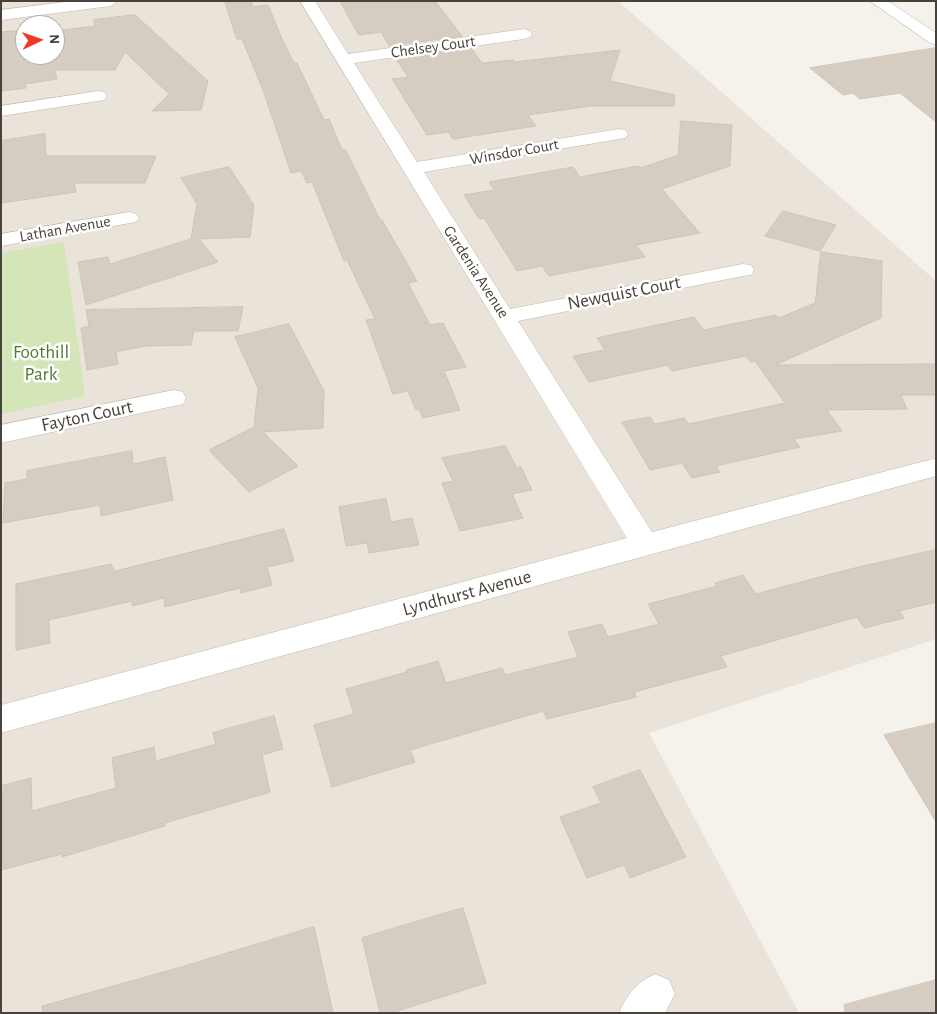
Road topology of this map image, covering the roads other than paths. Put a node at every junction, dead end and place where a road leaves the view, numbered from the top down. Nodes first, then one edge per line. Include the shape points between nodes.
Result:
1 (111, 1) edge
2 (306, 1) edge
3 (877, 1) edge
4 (1, 15) edge
5 (524, 34) dead end
6 (936, 40) edge
7 (342, 60) junction
8 (98, 96) dead end
9 (1, 111) edge
10 (619, 134) dead end
11 (410, 170) junction
12 (129, 218) dead end
13 (1, 240) edge
14 (743, 270) dead end
15 (504, 317) junction
16 (174, 398) dead end
17 (1, 434) edge
18 (933, 468) dead end
19 (645, 544) junction
20 (1, 719) edge

1 - 4 street
2 - 7 street, Gardenia Avenue
3 - 6 street
5 - 7 street, Chelsey Court
7 - 11 street, Gardenia Avenue
8 - 9 street
10 - 11 street, Winsdor Court
11 - 15 street, Gardenia Avenue
12 - 13 street, Lathan Avenue
14 - 15 street, Newquist Court
15 - 19 street, Gardenia Avenue
16 - 17 street, Fayton Court
18 - 19 street, Lyndhurst Avenue
19 - 20 street, Lyndhurst Avenue

